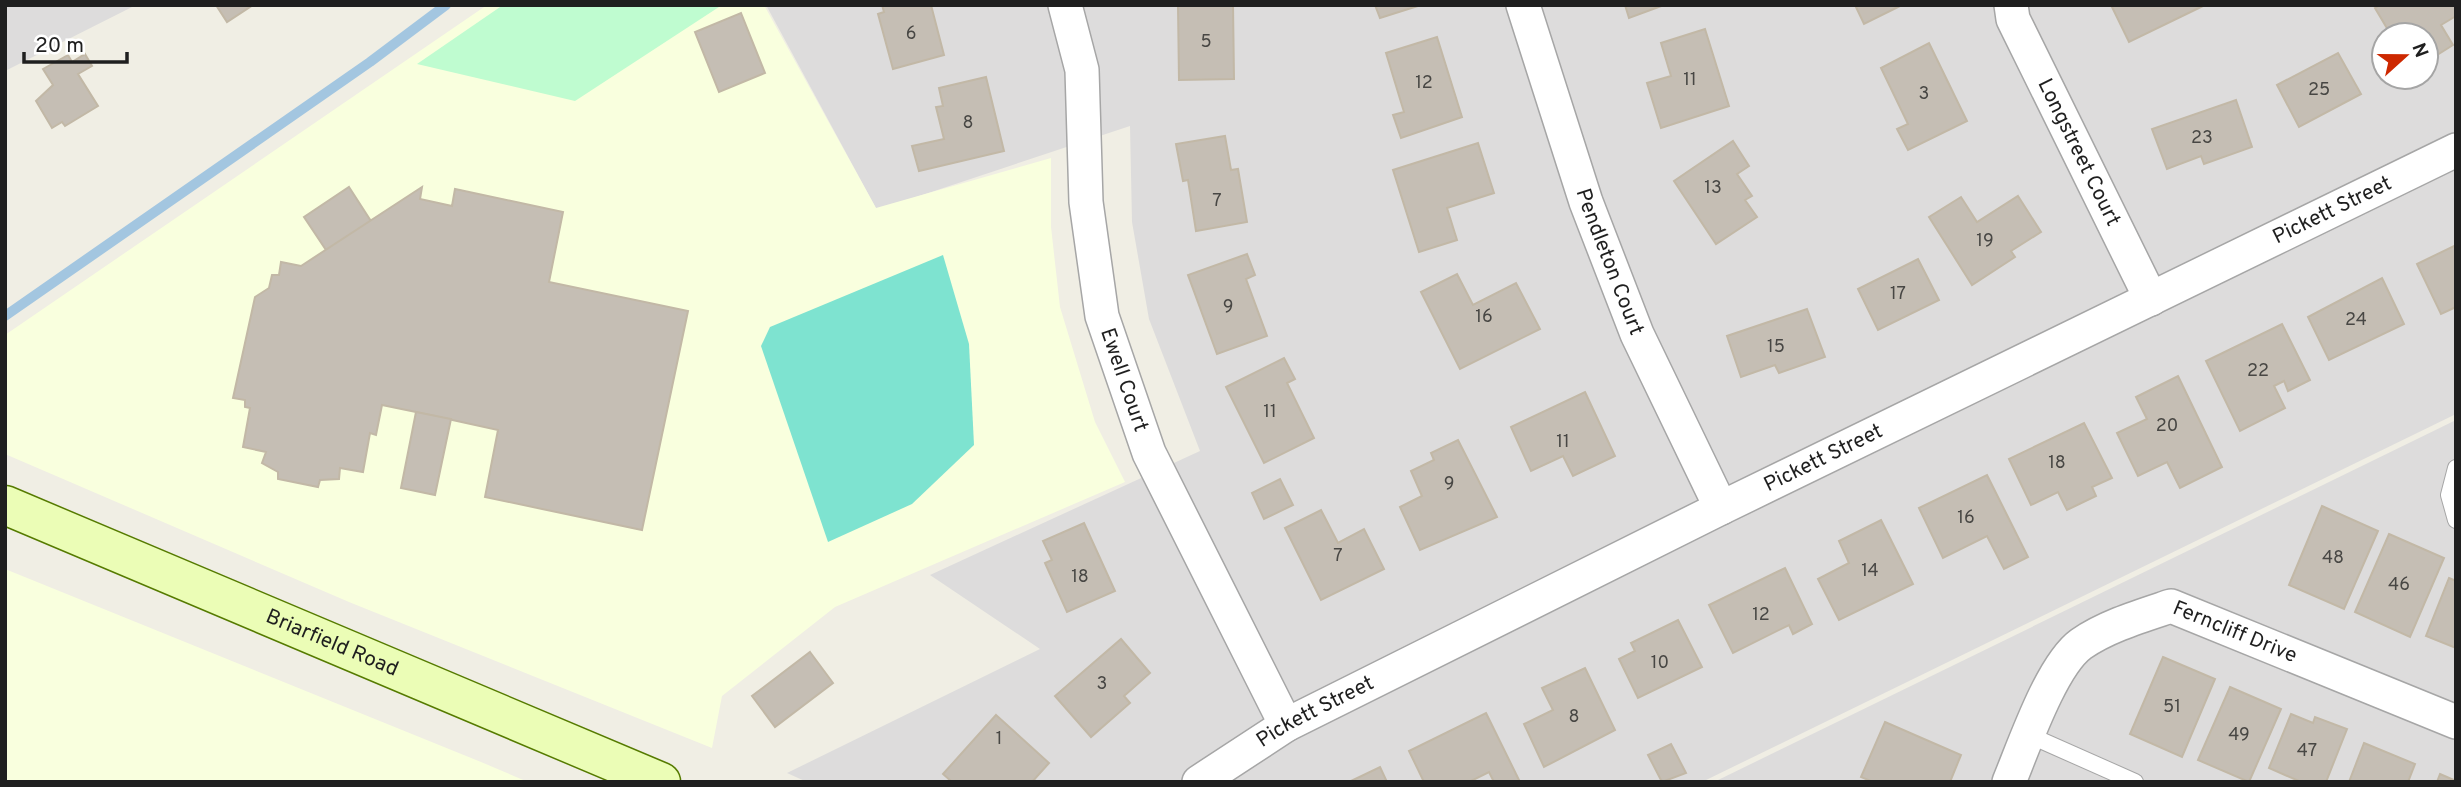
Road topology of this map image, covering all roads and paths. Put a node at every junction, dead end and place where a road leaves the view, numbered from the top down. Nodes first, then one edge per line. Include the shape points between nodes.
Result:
1 (1065, 5) edge
2 (1524, 5) edge
3 (2011, 5) edge
4 (2456, 150) edge
5 (2151, 299) junction
6 (2456, 468) edge
7 (5, 505) edge
8 (1721, 508) junction
9 (2456, 520) edge
10 (2456, 722) edge
11 (1286, 725) junction
12 (2029, 735) junction
13 (661, 782) edge
14 (1199, 782) edge
15 (2009, 782) edge
16 (2135, 782) edge

1 - 11 street, Ewell Court via 1082,70 1086,202 1102,316 1149,453
2 - 8 street, Pendleton Court via 1586,202 1637,334
3 - 5 street, Longstreet Court via 2013,19
4 - 5 street, Pickett Street
5 - 8 street, Pickett Street
6 - 9 lane via 2449,495
7 - 13 main road, Briarfield Road
8 - 11 street, Pickett Street
10 - 12 street, Ferncliff Drive via 2171,606 2080,644 2058,670
11 - 14 street, Pickett Street
12 - 15 street, Ferncliff Drive
12 - 16 lane

